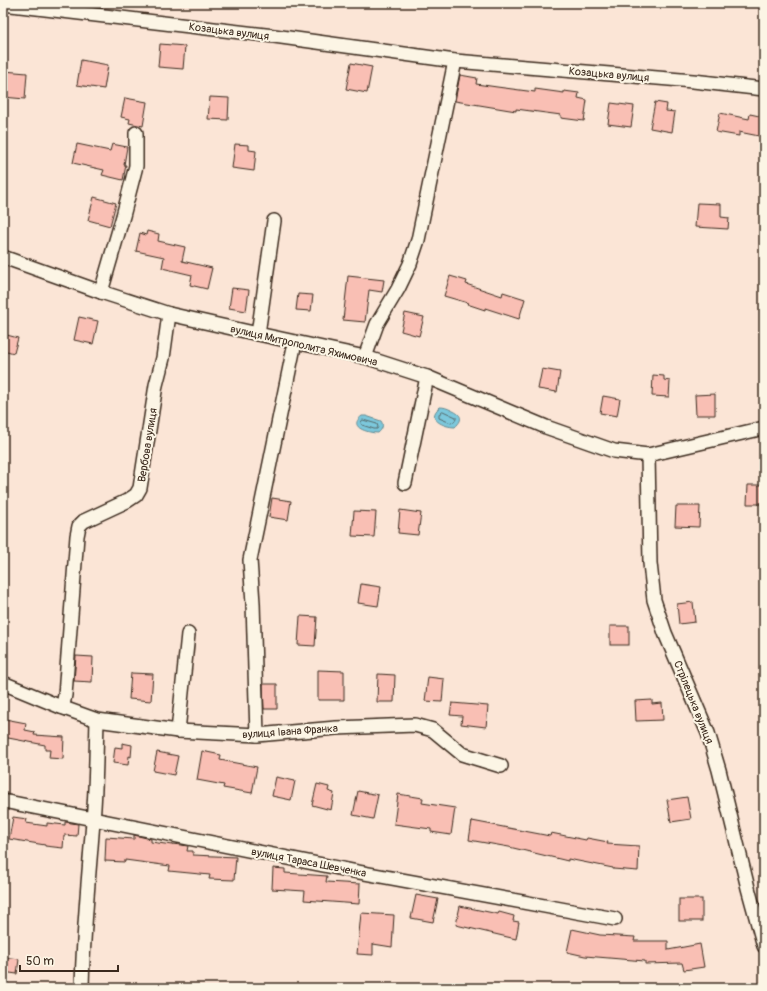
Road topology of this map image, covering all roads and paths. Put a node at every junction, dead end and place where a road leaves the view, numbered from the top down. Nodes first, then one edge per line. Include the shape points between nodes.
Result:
1 (3, 4) edge
2 (455, 61) junction
3 (764, 90) edge
4 (136, 133) dead end
5 (274, 221) dead end
6 (3, 257) edge
7 (101, 292) junction
8 (169, 314) junction
9 (258, 334) junction
10 (295, 342) junction
11 (365, 357) junction
12 (427, 377) junction
13 (764, 428) edge
14 (648, 456) junction
15 (405, 483) dead end
16 (188, 634) dead end
17 (3, 683) edge
18 (61, 707) junction
19 (97, 720) junction
20 (178, 731) junction
21 (257, 735) junction
22 (502, 766) dead end
23 (3, 801) edge
24 (94, 819) junction
25 (616, 919) dead end
26 (764, 946) edge
27 (82, 988) edge

1 - 2 street, Козацька вулиця via 274,36
2 - 3 street, Козацька вулиця via 693,81
2 - 11 street via 418,240 398,289 377,324
4 - 7 street via 136,166
5 - 9 street
6 - 7 street, вулиця Митрополита Яхимовича
7 - 8 street, вулиця Митрополита Яхимовича
8 - 9 street, вулиця Митрополита Яхимовича
8 - 18 street, Вербова вулиця via 140,488 127,502 84,521 79,526 65,695
9 - 10 street, вулиця Митрополита Яхимовича
10 - 11 street, вулиця Митрополита Яхимовича
10 - 21 street via 250,560
11 - 12 street, вулиця Митрополита Яхимовича
12 - 14 street, вулиця Митрополита Яхимовича via 546,427 614,451
12 - 15 street
13 - 14 street, вулиця Митрополита Яхимовича
14 - 26 street, Стрілецька вулиця via 650,563 654,600 665,633 708,733 720,770
16 - 20 street
17 - 18 street, вулиця Івана Франка
18 - 19 street, вулиця Івана Франка
19 - 20 street, вулиця Івана Франка
19 - 24 street
20 - 21 street, вулиця Івана Франка
21 - 22 street, вулиця Івана Франка via 415,725 433,730 462,754
23 - 24 street, вулиця Тараса Шевченка
24 - 25 street, вулиця Тараса Шевченка via 353,871
24 - 27 street

